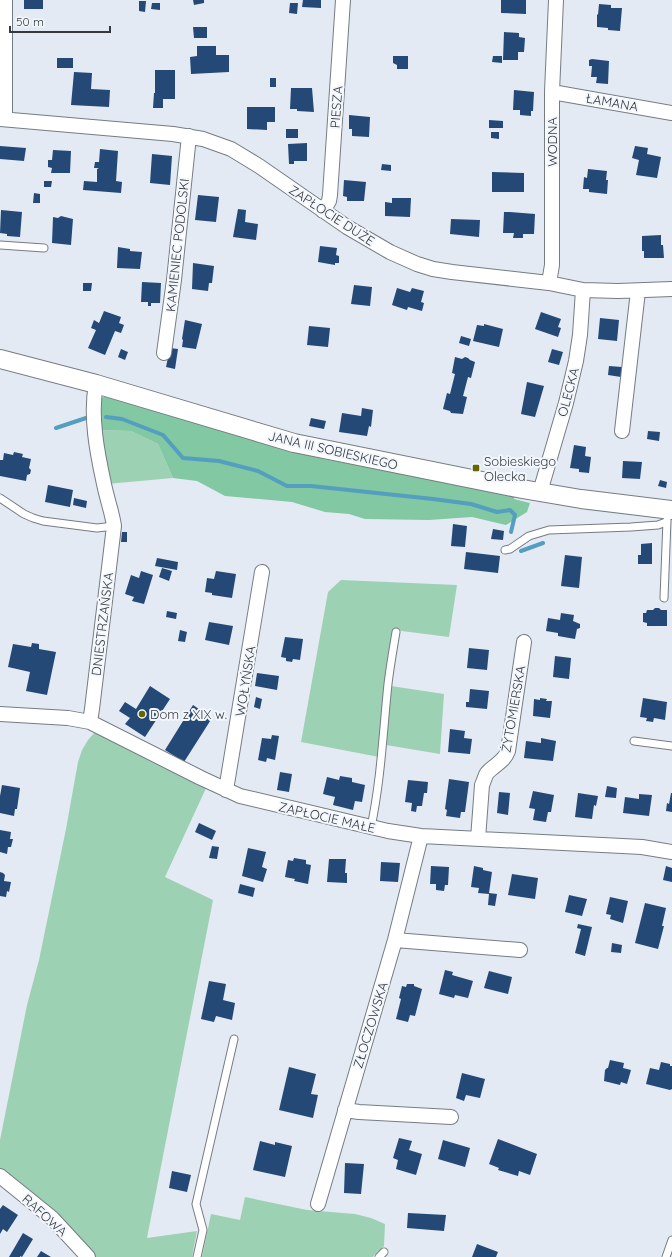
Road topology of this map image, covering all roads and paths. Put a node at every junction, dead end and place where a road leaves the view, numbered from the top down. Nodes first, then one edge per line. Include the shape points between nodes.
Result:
1 (6, 0) edge
2 (343, 0) edge
3 (556, 0) edge
4 (552, 92) junction
5 (672, 113) edge
6 (2, 119) edge
7 (189, 136) junction
8 (323, 212) junction
9 (0, 245) edge
10 (44, 248) dead end
11 (549, 283) junction
12 (672, 289) edge
13 (583, 290) junction
14 (638, 291) junction
15 (164, 353) dead end
16 (0, 359) edge
17 (96, 384) junction
18 (622, 431) dead end
19 (540, 492) junction
20 (0, 498) edge
21 (669, 514) edge
22 (114, 526) junction
23 (505, 550) dead end
24 (262, 572) dead end
25 (664, 598) dead end
26 (396, 632) dead end
27 (524, 642) dead end
28 (0, 714) edge
29 (90, 722) junction
30 (634, 741) dead end
31 (672, 746) edge
32 (226, 790) junction
33 (371, 827) junction
34 (421, 836) junction
35 (478, 839) junction
36 (672, 852) edge
37 (395, 940) junction
38 (520, 950) dead end
39 (234, 1039) dead end
40 (345, 1110) junction
41 (450, 1118) dead end
42 (0, 1176) edge
43 (318, 1204) dead end
44 (672, 1240) edge
45 (88, 1257) edge
46 (197, 1257) edge
47 (666, 1257) edge

1 - 6 street
2 - 8 street, PIESZA via 330,195
3 - 4 street, WODNA
4 - 5 street, ŁAMANA
4 - 11 street, WODNA via 552,265
6 - 7 street, ZAPŁOCIE DUŻE
7 - 8 street, ZAPŁOCIE DUŻE via 217,143 245,157
7 - 15 street, KAMIENIEC PODOLSKI
8 - 11 street, ZAPŁOCIE DUŻE via 371,242 417,264 452,272
9 - 10 lane
11 - 13 street, ZAPŁOCIE DUŻE
12 - 14 street, ZAPŁOCIE DUŻE
13 - 14 street, ZAPŁOCIE DUŻE
13 - 19 street, OLECKA via 576,362
14 - 18 street
16 - 17 street, JANA III SOBIESKIEGO
17 - 19 street, JANA III SOBIESKIEGO via 294,443
17 - 22 street, DNIESTRZAŃSKA via 93,418 104,486
19 - 21 street, JANA III SOBIESKIEGO
20 - 22 lane via 24,514 43,521 97,528
21 - 23 lane via 658,525 549,530 529,536
21 - 25 lane
22 - 29 street, DNIESTRZAŃSKA
24 - 32 street, WOŁYŃSKA
26 - 33 lane via 388,682 376,807
27 - 35 street, ŻYTOMIERSKA via 508,752 502,761 487,773 482,785
28 - 29 street, ZAPŁOCIE MAŁE via 68,718
29 - 32 street, ZAPŁOCIE MAŁE
30 - 31 lane
32 - 33 street, ZAPŁOCIE MAŁE via 240,796
33 - 34 street, ZAPŁOCIE MAŁE
34 - 35 street, ZAPŁOCIE MAŁE
34 - 37 street, ZŁOCZOWSKA
35 - 36 street, ZAPŁOCIE MAŁE via 642,847
37 - 38 street
37 - 40 street, ZŁOCZOWSKA
39 - 46 lane via 196,1204 203,1230
40 - 41 street
40 - 43 street, ZŁOCZOWSKA
42 - 45 street, RAFOWA via 52,1218
44 - 47 lane

